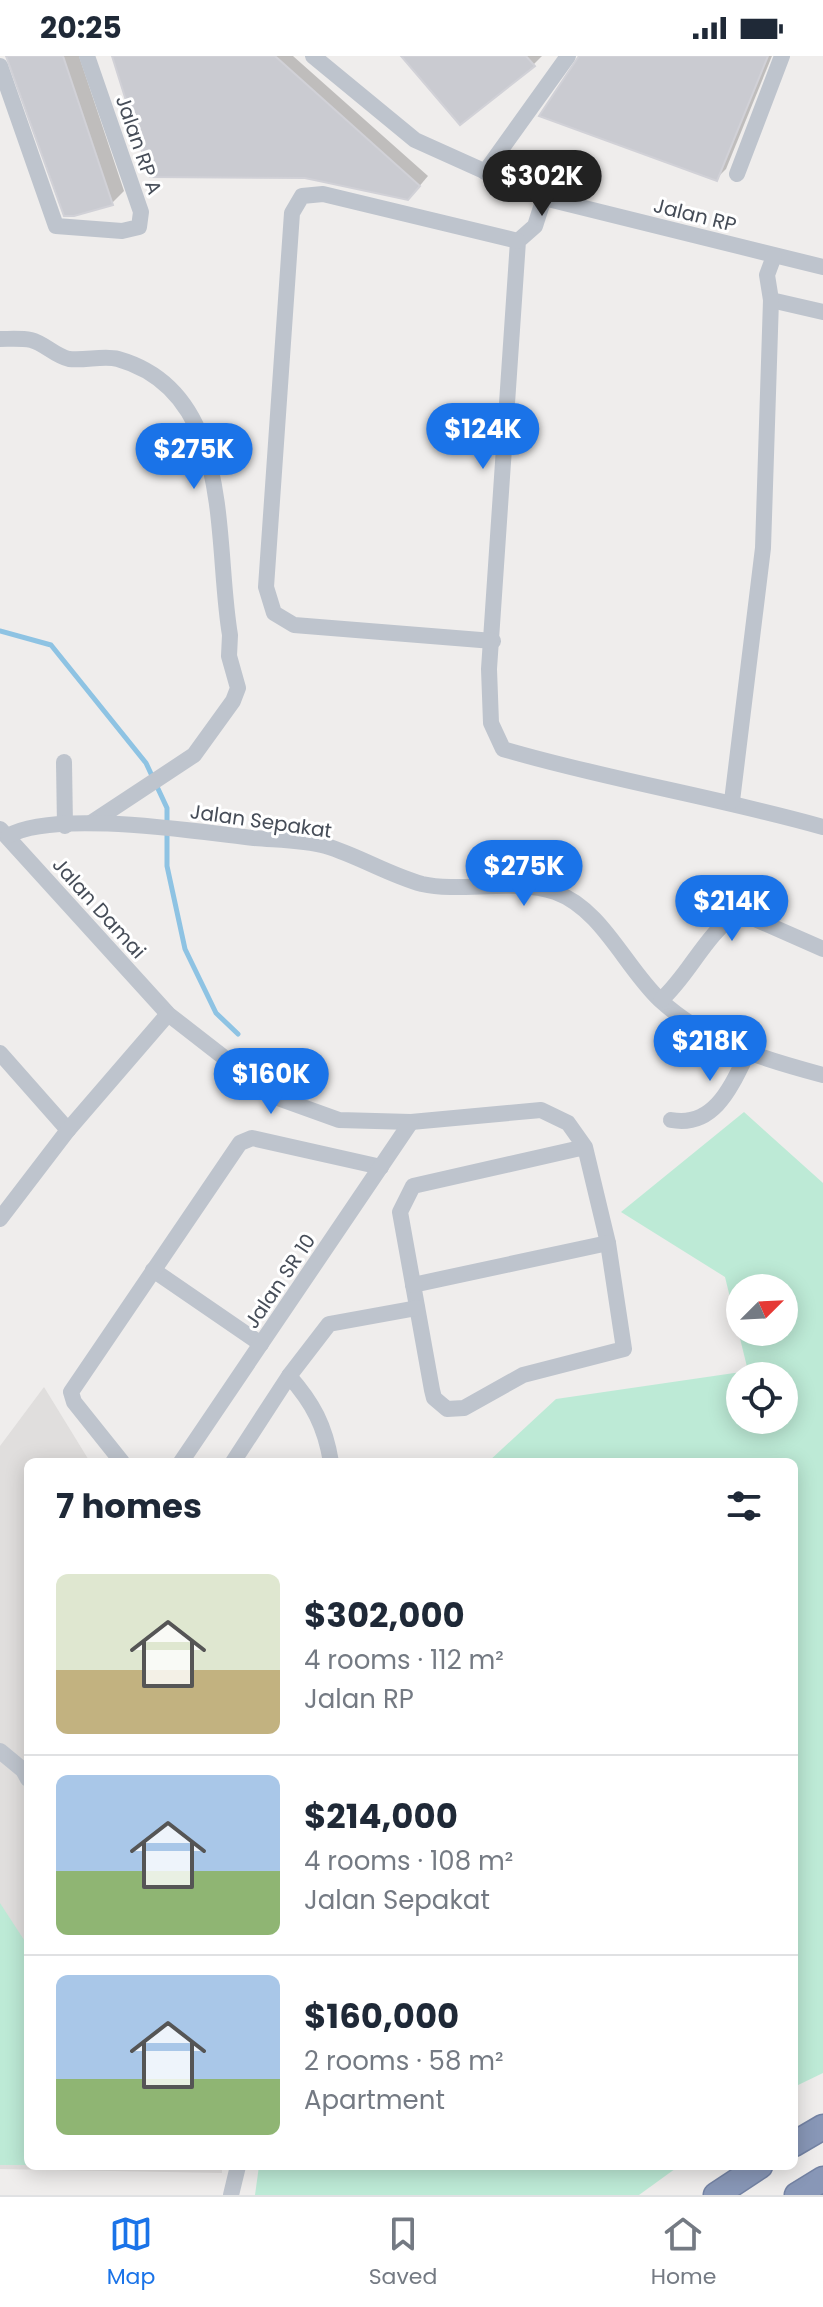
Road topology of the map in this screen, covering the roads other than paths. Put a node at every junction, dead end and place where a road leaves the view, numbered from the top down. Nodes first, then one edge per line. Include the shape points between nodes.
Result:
1 (87, 56) edge
2 (313, 56) edge
3 (568, 56) edge
4 (782, 56) edge
5 (0, 66) edge
6 (485, 172) junction
7 (737, 174) dead end
8 (544, 198) junction
9 (518, 241) junction
10 (774, 256) junction
11 (823, 267) edge
12 (771, 300) junction
13 (823, 312) edge
14 (0, 339) edge
15 (493, 641) junction
16 (64, 762) dead end
17 (732, 801) junction
18 (91, 823) junction
19 (65, 826) junction
20 (823, 827) edge
21 (4, 833) edge
22 (823, 949) edge
23 (661, 1000) junction
24 (168, 1014) junction
25 (0, 1053) edge
26 (747, 1054) junction
27 (823, 1075) edge
28 (671, 1120) dead end
29 (411, 1122) junction
30 (68, 1130) junction
31 (585, 1147) junction
32 (381, 1167) junction
33 (0, 1219) edge
34 (608, 1243) junction
35 (153, 1270) junction
36 (413, 1285) junction
37 (417, 1308) junction
38 (261, 1344) junction
39 (289, 1376) junction
40 (119, 1458) edge
41 (184, 1458) edge
42 (236, 1458) edge
43 (330, 1458) edge
44 (0, 1751) edge
45 (24, 1772) edge
46 (823, 2127) edge
47 (798, 2142) edge
48 (237, 2170) edge
49 (754, 2170) edge
50 (823, 2179) edge
51 (231, 2195) edge
52 (716, 2195) edge
53 (797, 2195) edge

1 - 5 street, Jalan RP A via 141,212 139,227 122,231 56,226
2 - 6 street, Jalan RP via 415,140
3 - 6 street
4 - 7 street
6 - 8 street, Jalan RP
8 - 9 street via 535,226
8 - 10 street, Jalan RP
9 - 15 street
9 - 15 street via 323,194 302,196 292,213 266,587 274,613 294,625
10 - 11 street, Jalan RP
10 - 12 street via 767,275
12 - 13 street
12 - 17 street via 763,548
14 - 18 street via 33,340 65,358 116,358 158,380 192,413 207,449 229,656 238,688 194,755
15 - 17 street via 491,723 503,749 581,772
16 - 19 street
17 - 20 street
18 - 19 street, Jalan Sepakat
18 - 23 street, Jalan Sepakat via 325,846 425,884 496,884 554,892 582,907
19 - 21 street, Jalan Sepakat
21 - 24 street, Jalan Damai
22 - 23 street via 739,912 722,923
23 - 26 street, Jalan Sepakat via 697,1029
24 - 29 street, Jalan Damai via 275,1097 339,1120
24 - 30 street
25 - 30 street
26 - 27 street, Jalan Sepakat
26 - 28 street via 731,1089 705,1116 688,1123
29 - 31 street, Jalan Damai via 541,1110 568,1123
29 - 32 street, Jalan SR 10
30 - 33 street
31 - 34 street
31 - 36 street via 413,1186 400,1212
32 - 35 street via 243,1140
32 - 38 street, Jalan SR 10
34 - 36 street
34 - 37 street via 624,1349 520,1376 464,1408 447,1409 434,1398
35 - 38 street
35 - 40 street via 71,1392
36 - 37 street
37 - 39 street via 329,1324
38 - 41 street, Jalan SR 10
39 - 42 street
39 - 43 street via 310,1399 326,1433
44 - 45 street
46 - 47 highway
48 - 51 street
49 - 52 highway
50 - 53 highway

